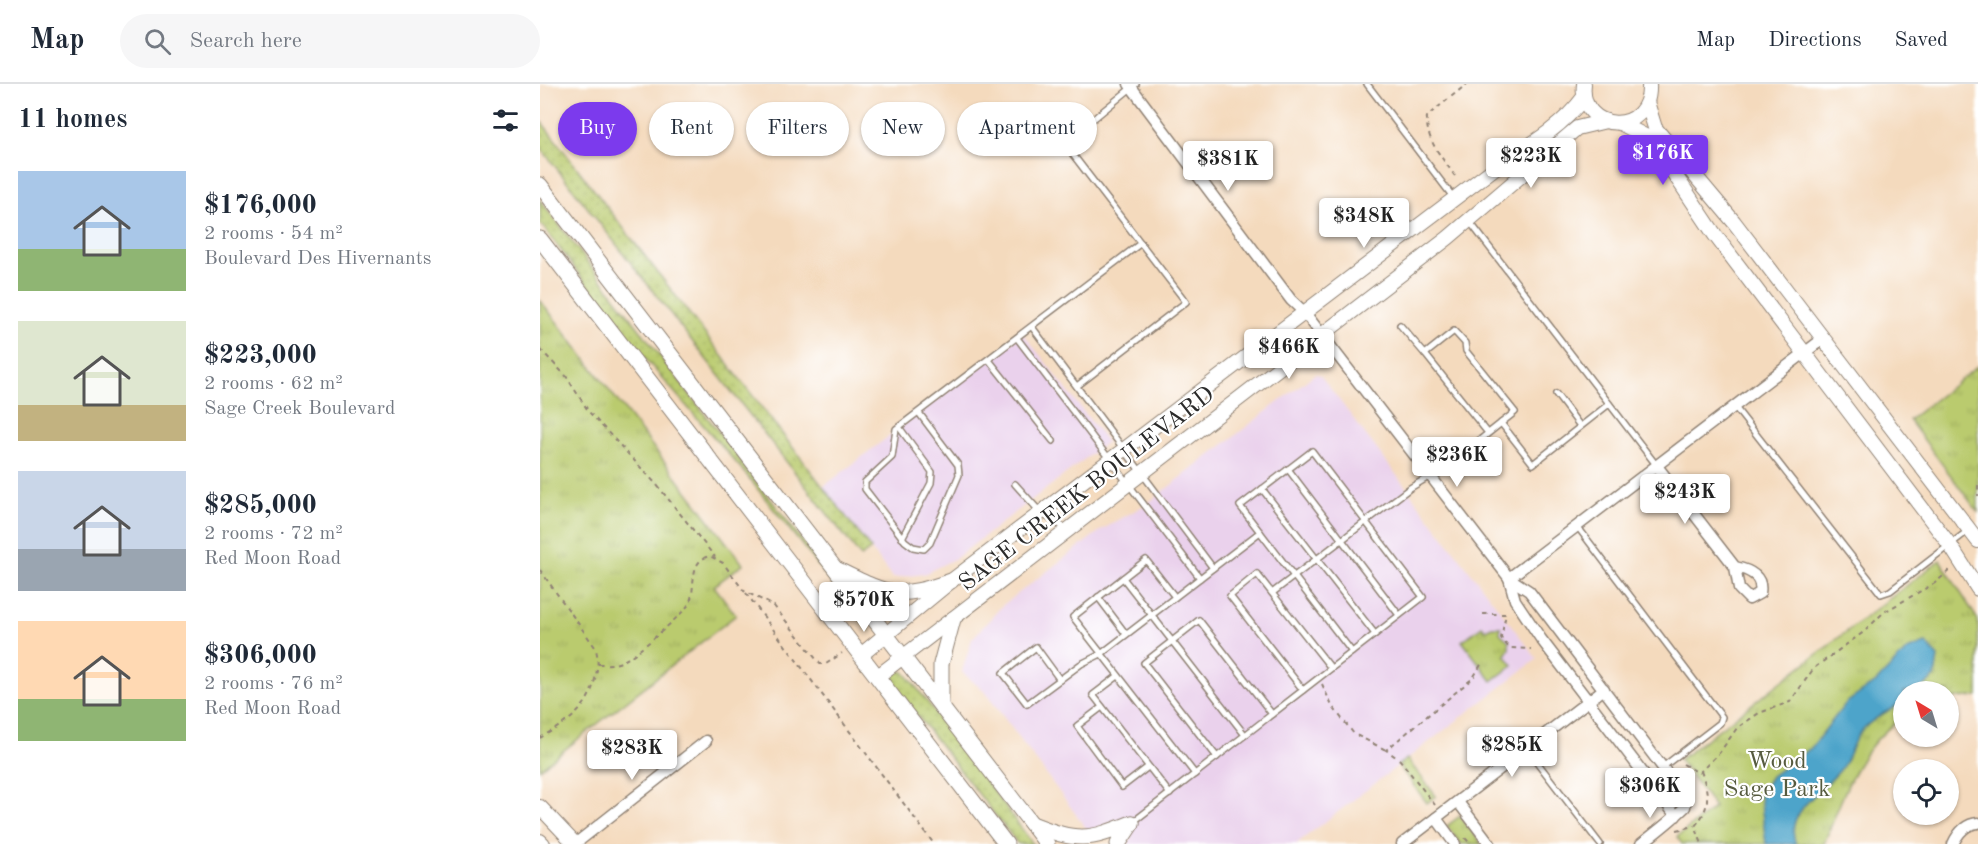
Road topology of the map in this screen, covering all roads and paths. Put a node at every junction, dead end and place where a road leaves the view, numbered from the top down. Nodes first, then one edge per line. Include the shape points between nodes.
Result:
1 (1367, 84) edge
2 (1467, 84) edge
3 (1649, 84) edge
4 (1132, 85) edge
5 (1584, 90) edge
6 (1647, 102) junction
7 (1606, 121) junction
8 (1620, 123) junction
9 (1455, 176) dead end
10 (540, 185) edge
11 (1454, 199) junction
12 (1468, 221) junction
13 (540, 239) edge
14 (1141, 243) junction
15 (1305, 314) junction
16 (1400, 325) dead end
17 (1032, 327) junction
18 (1321, 335) junction
19 (1017, 338) junction
20 (1824, 338) junction
21 (540, 350) edge
22 (1805, 352) junction
23 (1425, 354) junction
24 (989, 360) junction
25 (1077, 386) junction
26 (1556, 394) dead end
27 (1609, 404) junction
28 (1734, 406) junction
29 (919, 413) junction
30 (1501, 423) junction
31 (1580, 426) junction
32 (899, 427) junction
33 (1488, 433) junction
34 (1053, 441) dead end
35 (1125, 449) junction
36 (1110, 460) junction
37 (1657, 466) junction
38 (1288, 470) junction
39 (1142, 474) junction
40 (1430, 477) junction
41 (1015, 484) dead end
42 (1128, 484) junction
43 (1978, 485) edge
44 (1262, 489) junction
45 (1978, 496) edge
46 (1041, 513) junction
47 (1367, 524) junction
48 (1577, 526) junction
49 (1069, 530) junction
50 (1260, 532) junction
51 (1974, 535) edge
52 (902, 538) junction
53 (1343, 541) junction
54 (1950, 545) junction
55 (716, 557) junction
56 (1317, 560) junction
57 (834, 567) junction
58 (1736, 567) dead end
59 (1213, 568) junction
60 (1951, 569) dead end
61 (540, 570) edge
62 (1294, 577) junction
63 (1123, 578) junction
64 (1200, 578) junction
65 (1509, 578) junction
66 (951, 581) junction
67 (1978, 590) edge
68 (744, 591) junction
69 (1272, 593) junction
70 (1098, 597) junction
71 (1175, 597) junction
72 (1483, 614) dead end
73 (1152, 615) junction
74 (1399, 615) junction
75 (953, 619) junction
76 (1126, 634) junction
77 (1375, 634) junction
78 (886, 635) junction
79 (1172, 641) junction
80 (1531, 649) dead end
81 (857, 650) junction
82 (1352, 652) junction
83 (1101, 654) junction
84 (902, 657) junction
85 (1482, 663) dead end
86 (598, 664) junction
87 (1331, 668) junction
88 (878, 676) junction
89 (1118, 676) junction
90 (1318, 678) junction
91 (1060, 680) junction
92 (1604, 689) junction
93 (1304, 690) junction
94 (1588, 701) junction
95 (941, 705) junction
96 (1102, 707) junction
97 (1272, 714) junction
98 (1245, 735) junction
99 (540, 738) edge
100 (706, 741) dead end
101 (1527, 748) junction
102 (1386, 750) junction
103 (1217, 757) junction
104 (1673, 758) junction
105 (1664, 766) junction
106 (1148, 767) junction
107 (1701, 771) junction
108 (1195, 774) junction
109 (1170, 794) junction
110 (1458, 802) junction
111 (540, 807) edge
112 (1439, 816) junction
113 (1676, 816) junction
114 (1030, 823) junction
115 (1132, 823) junction
116 (1978, 823) edge
117 (540, 841) edge
118 (543, 844) edge
119 (575, 844) edge
120 (934, 844) edge
121 (1006, 844) edge
122 (1047, 844) edge
123 (1118, 844) edge
124 (1402, 844) edge
125 (1455, 844) edge
126 (1490, 844) edge
127 (1600, 844) edge
128 (1641, 844) edge
129 (1702, 844) edge
130 (1953, 844) edge

1 - 11 lane
2 - 9 path via 1427,116 1433,146
3 - 6 street
4 - 14 lane via 1064,142
4 - 15 street
5 - 7 street via 1590,109
5 - 11 street, SAGE CREEK BOULEVARD via 1569,117
6 - 8 street via 1639,114
6 - 20 street via 1655,128
7 - 8 street
7 - 12 street, SAGE CREEK BOULEVARD via 1577,128
8 - 22 street via 1645,136
10 - 57 main road
11 - 15 street, SAGE CREEK BOULEVARD
12 - 18 street, SAGE CREEK BOULEVARD
12 - 27 lane
13 - 81 main road
14 - 17 lane
14 - 25 lane via 1186,302
15 - 18 street
15 - 35 street, SAGE CREEK BOULEVARD
16 - 23 lane
17 - 19 lane
17 - 25 lane
18 - 39 street, SAGE CREEK BOULEVARD
18 - 40 street
19 - 24 lane
19 - 36 lane
20 - 22 street
20 - 51 street
21 - 55 path
22 - 28 street
22 - 54 street
23 - 30 lane via 1454,331 1515,412
23 - 33 lane
24 - 29 lane
24 - 34 lane
25 - 35 lane
26 - 31 lane
27 - 31 lane
27 - 37 lane
28 - 37 street
28 - 54 lane via 1881,594
29 - 32 lane
29 - 52 lane via 958,465 959,475 930,543 924,549 913,547
30 - 31 lane via 1533,464
30 - 33 lane
32 - 52 lane via 932,472 931,483
32 - 52 lane via 892,457 865,482 865,489
33 - 40 lane
35 - 36 street, SAGE CREEK BOULEVARD
35 - 39 lane
36 - 42 lane
36 - 46 street, SAGE CREEK BOULEVARD
37 - 48 street
37 - 58 street
38 - 44 lane
38 - 47 lane via 1312,451
38 - 53 lane
39 - 42 street, SAGE CREEK BOULEVARD
39 - 59 lane
40 - 47 lane via 1410,488
40 - 65 street
41 - 46 lane
42 - 49 street, SAGE CREEK BOULEVARD
42 - 64 lane
43 - 45 path
44 - 50 lane via 1240,506
44 - 56 lane
46 - 49 lane
46 - 66 street, SAGE CREEK BOULEVARD
47 - 53 lane
47 - 74 lane via 1423,597
48 - 65 street
48 - 104 lane via 1722,717 1720,723
49 - 75 street, SAGE CREEK BOULEVARD
50 - 59 lane
50 - 62 lane
51 - 54 lane
53 - 56 lane
53 - 74 lane
54 - 67 street
55 - 68 path
55 - 86 path via 698,562 693,595 684,611 626,660
56 - 62 lane
56 - 77 lane
57 - 66 main road via 891,593 916,593
57 - 78 main road
59 - 64 lane
60 - 107 path via 1935,583 1884,612 1814,668 1790,702 1759,713 1737,728
61 - 86 path via 595,647
62 - 69 lane
62 - 82 lane
63 - 70 lane
63 - 71 lane via 1146,560
63 - 73 lane
64 - 71 lane
65 - 92 street via 1529,591
65 - 94 street via 1515,600
66 - 78 street, SAGE CREEK BOULEVARD
68 - 81 path via 774,606 820,664
68 - 120 path
69 - 87 lane
69 - 93 lane via 1257,574 1230,596
70 - 76 lane
70 - 83 lane via 1072,617
71 - 73 lane
72 - 80 path via 1506,614 1502,638 1509,648
73 - 76 lane
73 - 79 lane
74 - 77 lane
75 - 84 street, SAGE CREEK BOULEVARD
75 - 95 main road via 941,664
76 - 83 lane
77 - 82 lane
78 - 81 street, SAGE CREEK BOULEVARD
78 - 84 main road
79 - 97 lane via 1198,620
79 - 98 lane
79 - 103 lane via 1144,663
81 - 88 main road
82 - 87 lane
83 - 89 lane
83 - 91 lane
84 - 88 street, SAGE CREEK BOULEVARD
84 - 95 main road
85 - 102 path via 1473,678
86 - 99 path via 589,699 582,709
87 - 90 lane
88 - 121 main road
89 - 96 lane via 1093,695
89 - 108 lane
90 - 93 lane
90 - 102 path via 1332,706 1354,734
91 - 91 lane via 1027,705 1003,673 1036,647
92 - 94 street
92 - 105 street
93 - 97 lane
94 - 101 street
94 - 113 street
95 - 114 main road
96 - 106 lane
96 - 106 lane via 1077,726 1122,787
97 - 98 lane
98 - 103 lane
100 - 119 street
101 - 110 street
101 - 127 lane
102 - 112 path via 1400,759
103 - 108 lane
104 - 105 lane
104 - 107 path
105 - 113 street via 1685,797 1684,807
106 - 109 lane
107 - 129 path via 1709,803 1695,826
108 - 109 lane
109 - 115 lane
110 - 112 street
110 - 126 street
111 - 119 street
112 - 124 street
112 - 125 street
113 - 128 street
114 - 115 main road via 1060,835 1082,838
114 - 122 main road
115 - 123 main road
116 - 130 street via 1957,834
117 - 118 street

